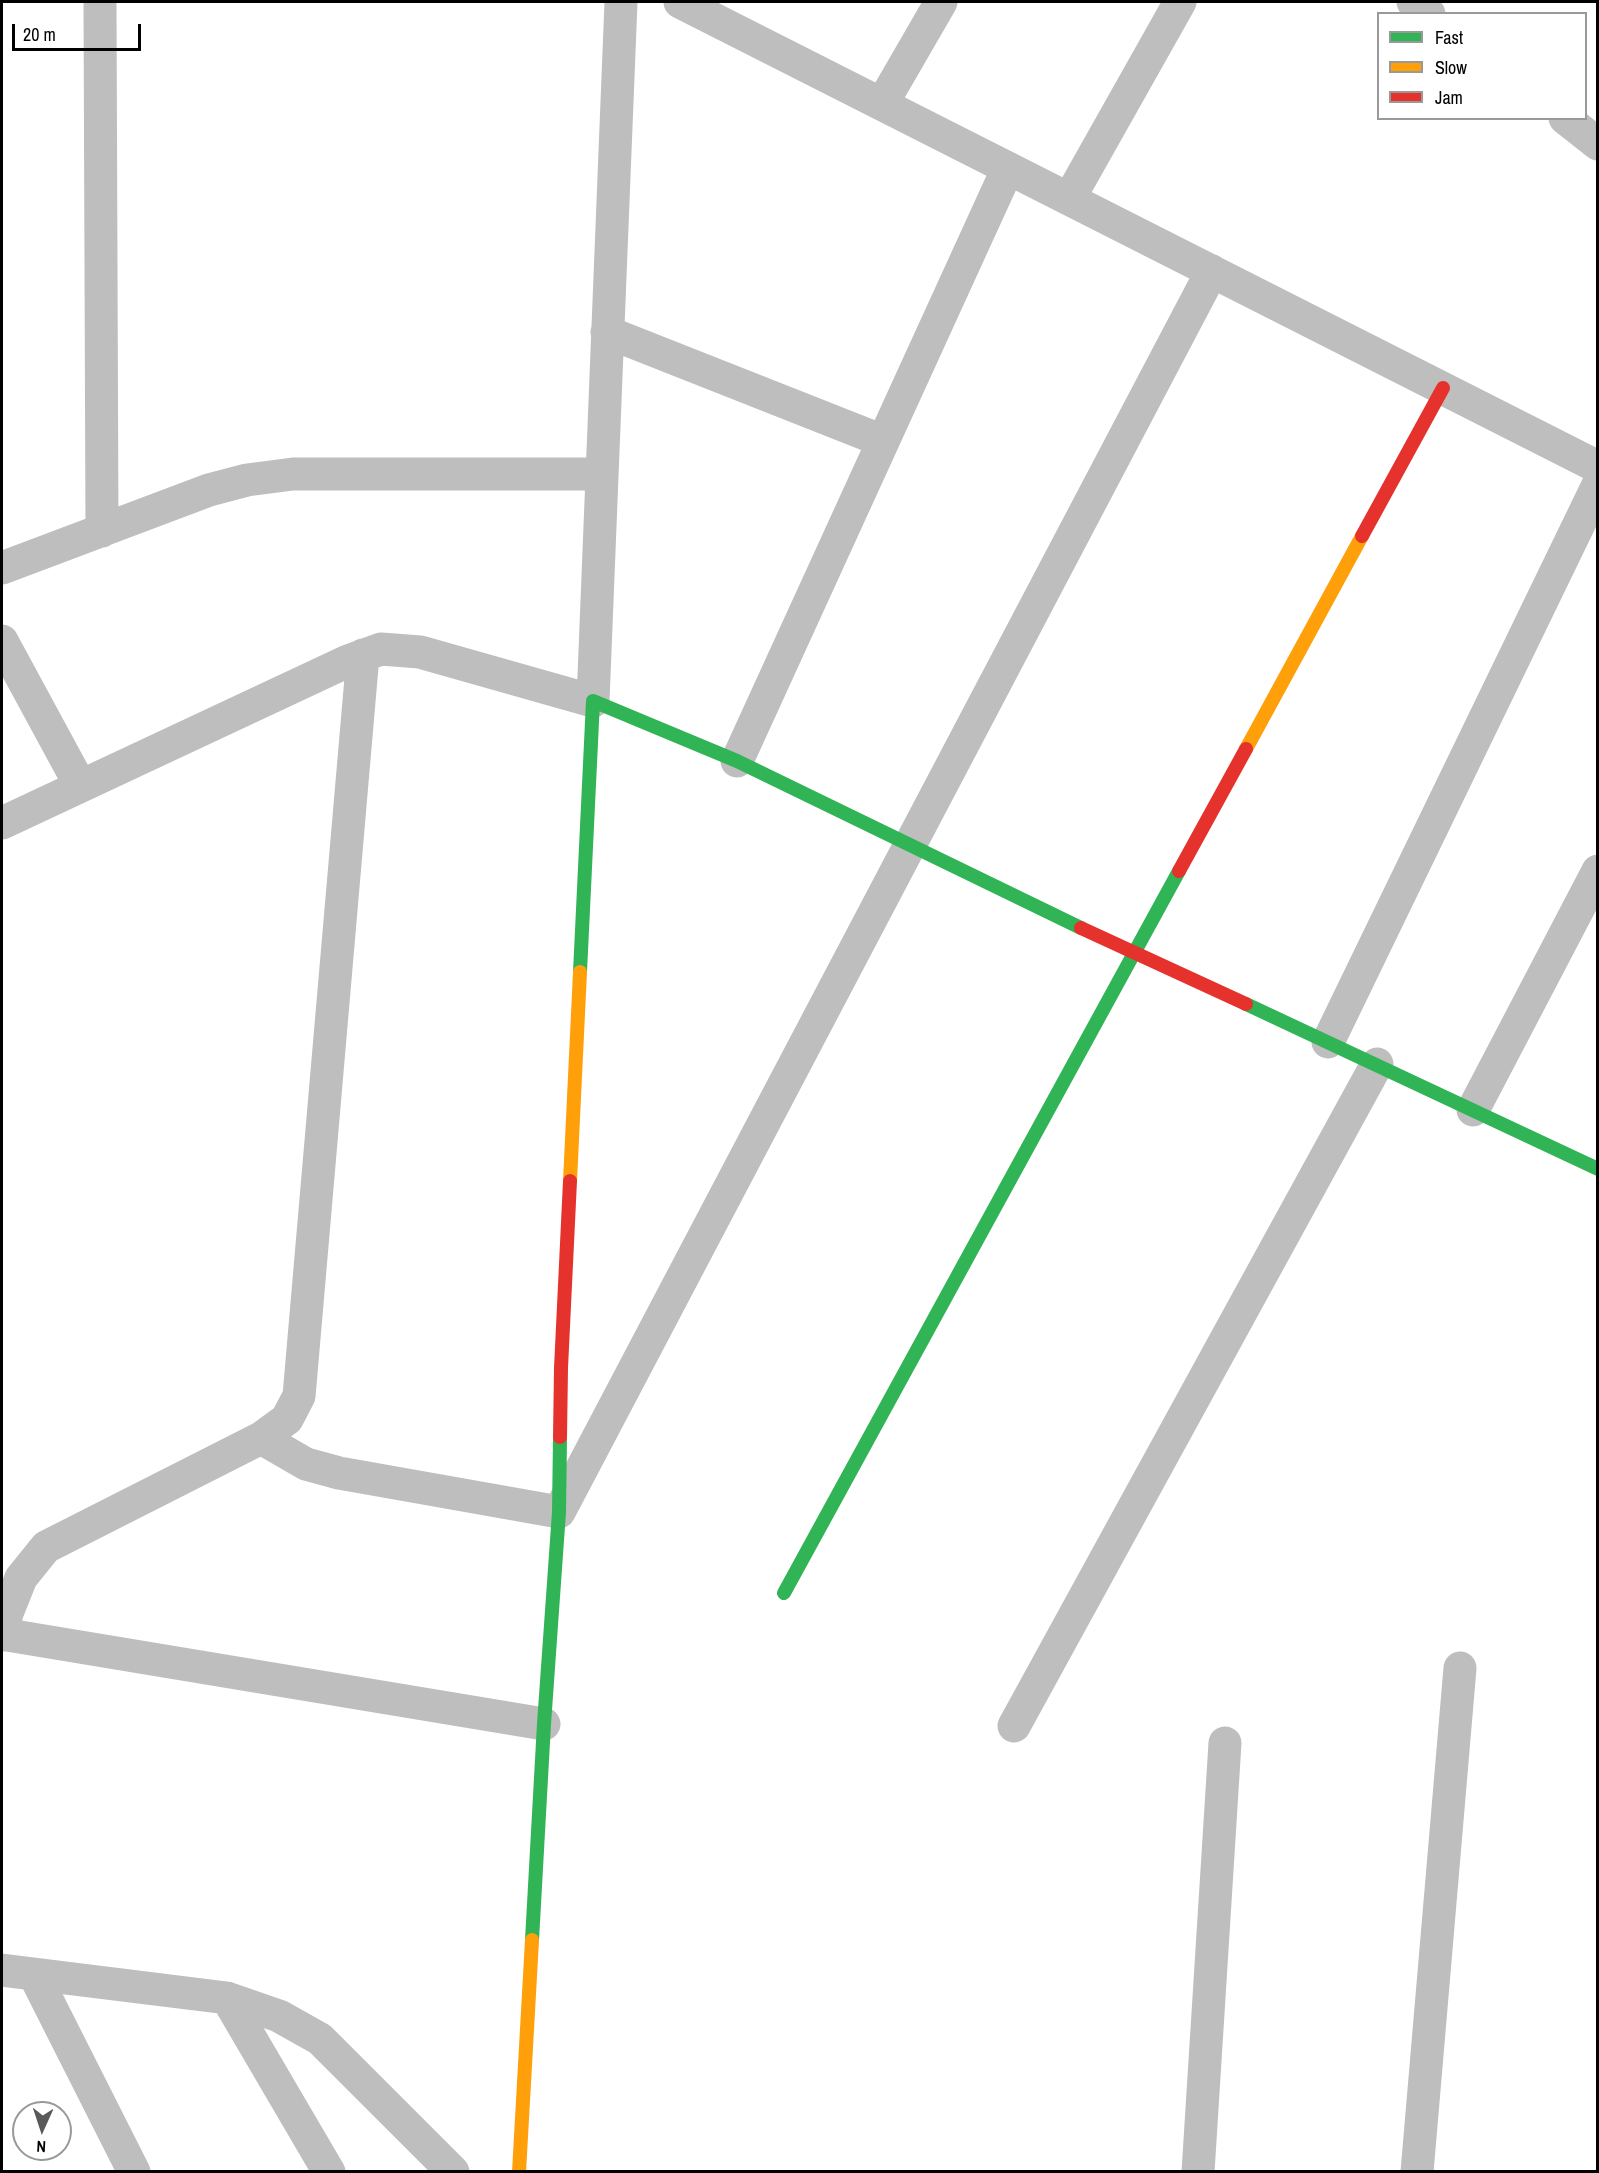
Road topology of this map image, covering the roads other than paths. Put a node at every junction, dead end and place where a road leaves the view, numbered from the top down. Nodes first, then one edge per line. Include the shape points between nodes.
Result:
1 (100, 2) edge
2 (621, 2) edge
3 (680, 2) edge
4 (941, 2) edge
5 (1180, 2) edge
6 (1413, 2) edge
7 (1426, 12) edge
8 (882, 104) junction
9 (1568, 120) edge
10 (1598, 144) edge
11 (1008, 168) junction
12 (1069, 199) junction
13 (1212, 271) junction
14 (607, 332) junction
15 (1443, 388) junction
16 (883, 441) junction
17 (1598, 467) edge
18 (602, 474) junction
19 (1598, 485) edge
20 (102, 531) junction
21 (2, 568) edge
22 (2, 641) edge
23 (363, 655) junction
24 (593, 701) junction
25 (737, 761) junction
26 (80, 785) junction
27 (2, 823) edge
28 (911, 845) junction
29 (1598, 871) edge
30 (1134, 953) junction
31 (1328, 1042) junction
32 (1377, 1064) junction
33 (1473, 1110) junction
34 (1598, 1169) edge
35 (261, 1438) junction
36 (559, 1512) junction
37 (784, 1593) dead end
38 (2, 1635) edge
39 (1460, 1668) dead end
40 (544, 1724) junction
41 (1014, 1726) dead end
42 (1225, 1743) dead end
43 (2, 1970) edge
44 (34, 1974) junction
45 (227, 1998) junction
46 (134, 2172) edge
47 (328, 2172) edge
48 (453, 2172) edge
49 (519, 2172) edge
50 (1198, 2172) edge
51 (1418, 2172) edge

1 - 20 street
2 - 14 street
3 - 8 street
4 - 8 street
5 - 12 street
6 - 7 street
8 - 11 street
9 - 10 street
11 - 12 street
11 - 16 street
12 - 13 street
13 - 15 street
13 - 28 street
14 - 16 street
14 - 18 street
15 - 17 street
15 - 30 street
16 - 25 street
18 - 20 street via 293,474 209,490
18 - 24 street
19 - 31 street
20 - 21 street
22 - 26 street
23 - 24 street via 381,649 420,652
23 - 26 street
23 - 35 street via 300,1396 287,1419
24 - 25 street
24 - 36 street via 562,1356
25 - 28 street
26 - 27 street
28 - 30 street
28 - 36 street
29 - 33 street
30 - 31 street
30 - 37 street
31 - 32 street
32 - 33 street
32 - 41 street
33 - 34 street
35 - 36 street via 306,1464 339,1473
35 - 38 street via 46,1547 21,1578
36 - 40 street
38 - 40 street
39 - 51 street
40 - 49 street
42 - 50 street
43 - 44 street
44 - 45 street
44 - 46 street
45 - 47 street
45 - 48 street via 279,2016 320,2039

